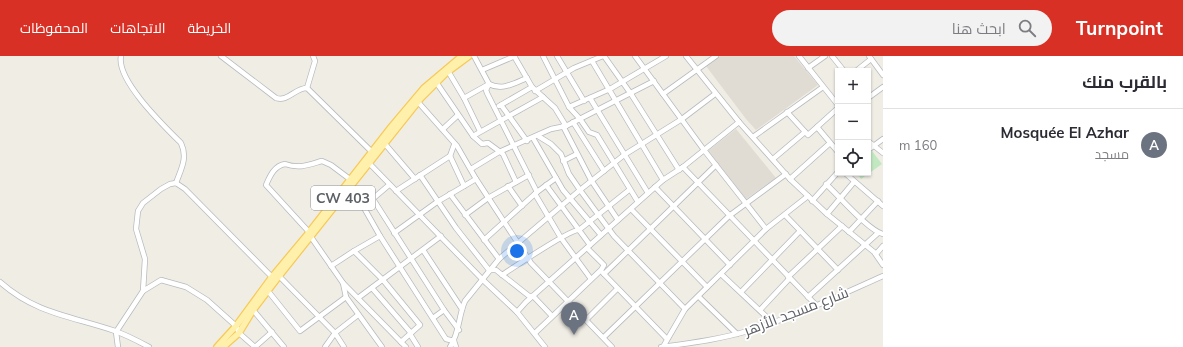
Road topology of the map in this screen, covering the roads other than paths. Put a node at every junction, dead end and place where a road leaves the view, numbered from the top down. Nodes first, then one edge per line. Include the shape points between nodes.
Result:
1 (121, 56) edge
2 (221, 56) edge
3 (313, 56) edge
4 (462, 56) edge
5 (469, 56) edge
6 (474, 56) edge
7 (515, 56) edge
8 (543, 56) edge
9 (557, 56) edge
10 (603, 56) edge
11 (636, 56) edge
12 (666, 56) edge
13 (686, 56) edge
14 (716, 56) edge
15 (799, 56) edge
16 (825, 56) edge
17 (832, 56) edge
18 (454, 58) edge
19 (870, 58) edge
20 (592, 61) junction
21 (808, 68) junction
22 (842, 68) edge
23 (859, 68) edge
24 (646, 69) junction
25 (482, 70) junction
26 (696, 70) junction
27 (448, 71) junction
28 (566, 73) junction
29 (883, 75) edge
30 (527, 78) junction
31 (554, 80) junction
32 (654, 81) junction
33 (436, 82) junction
34 (622, 82) junction
35 (489, 84) junction
36 (823, 87) junction
37 (883, 87) edge
38 (307, 88) junction
39 (534, 89) junction
40 (610, 89) junction
41 (631, 94) junction
42 (664, 94) junction
43 (715, 94) junction
44 (871, 96) edge
45 (543, 97) junction
46 (464, 98) junction
47 (590, 98) junction
48 (584, 101) junction
49 (616, 101) junction
50 (418, 102) junction
51 (837, 104) edge
52 (501, 105) junction
53 (569, 107) junction
54 (496, 108) junction
55 (596, 110) junction
56 (835, 111) edge
57 (787, 112) junction
58 (458, 114) junction
59 (508, 115) junction
60 (580, 119) junction
61 (682, 119) junction
62 (500, 120) junction
63 (573, 122) junction
64 (739, 122) junction
65 (564, 126) junction
66 (817, 127) junction
67 (442, 129) junction
68 (480, 131) junction
69 (805, 132) junction
70 (658, 134) junction
71 (473, 136) junction
72 (536, 137) junction
73 (753, 137) junction
74 (883, 139) edge
75 (527, 141) junction
76 (830, 143) junction
77 (385, 144) junction
78 (454, 144) junction
79 (642, 144) junction
80 (514, 146) junction
81 (873, 146) joint
82 (835, 149) edge
83 (704, 150) junction
84 (372, 152) junction
85 (499, 152) junction
86 (883, 153) edge
87 (577, 154) junction
88 (624, 155) junction
89 (450, 156) junction
90 (773, 160) junction
91 (563, 161) junction
92 (368, 162) junction
93 (614, 162) junction
94 (716, 165) junction
95 (681, 168) junction
96 (471, 169) junction
97 (604, 171) junction
98 (786, 174) junction
99 (420, 175) junction
100 (529, 175) junction
101 (835, 175) edge
102 (848, 176) edge
103 (556, 178) junction
104 (415, 179) junction
105 (476, 179) junction
106 (790, 179) junction
107 (351, 180) junction
108 (591, 180) junction
109 (663, 180) junction
110 (516, 182) junction
111 (854, 182) junction
112 (176, 183) junction
113 (698, 184) junction
114 (826, 184) junction
115 (389, 185) junction
116 (546, 185) junction
117 (464, 186) junction
118 (508, 186) junction
119 (655, 187) junction
120 (349, 190) junction
121 (580, 190) junction
122 (629, 190) junction
123 (396, 191) junction
124 (536, 193) junction
125 (648, 193) junction
126 (450, 194) junction
127 (808, 196) junction
128 (488, 198) junction
129 (570, 198) junction
130 (840, 198) junction
131 (373, 199) junction
132 (812, 201) junction
133 (437, 202) junction
134 (638, 202) junction
135 (747, 203) junction
136 (881, 203) edge
137 (522, 206) junction
138 (560, 206) junction
139 (363, 207) junction
140 (608, 207) junction
141 (673, 207) junction
142 (631, 209) junction
143 (420, 214) junction
144 (598, 214) junction
145 (827, 214) junction
146 (465, 215) junction
147 (785, 215) junction
148 (548, 216) junction
149 (729, 216) junction
150 (862, 219) junction
151 (618, 220) junction
152 (589, 221) junction
153 (503, 222) junction
154 (842, 226) junction
155 (609, 228) junction
156 (579, 230) junction
157 (651, 230) junction
158 (766, 230) junction
159 (800, 231) junction
160 (849, 232) junction
161 (394, 233) junction
162 (880, 234) edge
163 (310, 235) junction
164 (380, 236) junction
165 (441, 236) junction
166 (601, 236) junction
167 (561, 238) junction
168 (706, 239) junction
169 (484, 240) junction
170 (753, 242) junction
171 (517, 243) junction
172 (589, 246) junction
173 (865, 246) junction
174 (883, 246) edge
175 (818, 249) junction
176 (423, 250) junction
177 (354, 251) junction
178 (628, 252) junction
179 (876, 254) junction
180 (412, 258) junction
181 (527, 258) junction
182 (575, 258) junction
183 (499, 259) junction
184 (771, 260) junction
185 (682, 262) junction
186 (730, 264) junction
187 (883, 265) edge
188 (331, 266) junction
189 (401, 267) junction
190 (489, 270) junction
191 (838, 270) junction
192 (602, 272) junction
193 (721, 274) junction
194 (502, 275) junction
195 (279, 276) junction
196 (883, 276) edge
197 (272, 277) junction
198 (788, 278) junction
199 (482, 279) junction
200 (591, 279) junction
201 (383, 280) junction
202 (0, 282) edge
203 (548, 282) junction
204 (343, 283) junction
205 (659, 284) junction
206 (708, 287) junction
207 (372, 288) junction
208 (617, 288) junction
209 (143, 291) junction
210 (268, 291) junction
211 (741, 292) junction
212 (533, 296) junction
213 (346, 297) junction
214 (698, 297) junction
215 (808, 297) junction
216 (358, 298) junction
217 (568, 301) junction
218 (816, 305) junction
219 (636, 308) junction
220 (462, 309) junction
221 (685, 309) junction
222 (253, 310) junction
223 (444, 310) junction
224 (760, 310) junction
225 (517, 312) junction
226 (358, 315) junction
227 (318, 316) junction
228 (552, 316) junction
229 (432, 318) junction
230 (587, 319) junction
231 (773, 323) junction
232 (236, 326) junction
233 (459, 330) junction
234 (116, 332) junction
235 (272, 332) junction
236 (239, 333) junction
237 (335, 333) junction
238 (535, 333) junction
239 (410, 334) junction
240 (737, 334) junction
241 (604, 338) junction
242 (667, 339) junction
243 (414, 341) junction
244 (454, 341) junction
245 (401, 342) junction
246 (118, 347) edge
247 (149, 347) edge
248 (217, 347) edge
249 (225, 347) edge
250 (284, 347) edge
251 (325, 347) edge
252 (344, 347) edge
253 (382, 347) edge
254 (407, 347) edge
255 (418, 347) edge
256 (450, 347) edge
257 (456, 347) edge
258 (545, 347) edge
259 (612, 347) edge
260 (662, 347) edge

1 - 112 street via 120,63 128,83 181,143 185,151
2 - 38 street via 276,98 284,99 302,88
3 - 38 street via 314,65
4 - 18 main road, CW 403
5 - 27 main road, CW 403
6 - 25 street
7 - 25 street
7 - 30 street
8 - 31 street
9 - 28 street
10 - 20 street
10 - 34 street
11 - 24 street
12 - 24 street
13 - 26 street
14 - 26 street
15 - 21 street
16 - 21 street
17 - 22 street
18 - 84 main road, CW 403 via 424,88
19 - 23 street
19 - 29 street
20 - 28 street
20 - 40 street
21 - 36 street
24 - 32 street
24 - 34 street
25 - 35 street
26 - 42 street
26 - 43 street
27 - 33 main road, CW 403
27 - 46 street
28 - 31 street
28 - 48 street
30 - 35 street via 506,86 494,87
30 - 39 street
31 - 39 street
31 - 53 street
32 - 41 street
32 - 42 street
33 - 50 main road, CW 403
33 - 58 street
34 - 40 street
34 - 41 street
35 - 46 street
35 - 54 street via 486,90
36 - 51 street
36 - 57 street
37 - 44 street
38 - 84 street
39 - 45 street
39 - 52 street
40 - 47 street
40 - 49 street
41 - 49 street
41 - 70 street
42 - 61 street
43 - 61 street
43 - 64 street
45 - 59 street
45 - 65 street via 555,108
46 - 68 street
47 - 48 street
47 - 55 street
48 - 53 street
49 - 55 street
49 - 79 street
50 - 67 street
50 - 77 main road, CW 403
52 - 54 street
52 - 59 street
53 - 60 street
54 - 62 street
55 - 60 street
55 - 88 street
56 - 66 street
57 - 69 street
57 - 73 street
58 - 67 street
58 - 71 street
59 - 62 street
59 - 75 street
60 - 63 street
60 - 93 street via 589,132 597,135
61 - 70 street
61 - 83 street
62 - 68 street
62 - 80 street
63 - 65 street
63 - 97 street
64 - 73 street
64 - 83 street
65 - 72 street
65 - 87 street
66 - 69 street via 808,135
66 - 76 street
67 - 78 street
68 - 71 street
69 - 90 street
70 - 79 street
70 - 95 street
71 - 85 street via 482,144 488,142
72 - 75 street
72 - 91 street via 554,147
72 - 103 street
73 - 90 street
74 - 81 street
75 - 80 street
76 - 82 street
76 - 106 street
77 - 92 main road, CW 403
77 - 104 street
78 - 89 street
78 - 96 street
79 - 88 street
79 - 109 street
80 - 85 street
80 - 100 street
81 - 86 street
83 - 94 street
83 - 95 street
84 - 92 main road, CW 403
85 - 96 street
85 - 110 street via 503,154
87 - 91 street
87 - 108 street
88 - 93 street
88 - 125 street
89 - 99 street
89 - 117 street
90 - 98 street
91 - 121 street
92 - 107 main road, CW 403
92 - 115 street
92 - 120 main road, CW 403
93 - 97 street
93 - 122 street
94 - 113 street
94 - 135 street
95 - 109 street
95 - 113 street
96 - 105 street
97 - 108 street
98 - 106 street
98 - 135 street
99 - 104 street
99 - 133 street
100 - 110 street
100 - 124 street
101 - 114 street
102 - 111 street
103 - 116 street
103 - 129 street
104 - 123 street
105 - 117 street
105 - 128 street
106 - 127 street
107 - 163 main road, CW 403
107 - 163 street via 322,161 304,167 284,164 273,171 266,185
108 - 121 street
108 - 140 street
109 - 119 street
110 - 118 street
111 - 130 street
111 - 136 street
112 - 197 street via 190,193
112 - 209 street via 161,189 143,203 138,211 136,229 145,259
113 - 141 street
113 - 149 street
114 - 130 street
114 - 132 street
115 - 123 street
115 - 131 street
116 - 124 street
116 - 138 street
117 - 126 street
118 - 128 street
118 - 137 street
119 - 125 street
119 - 141 street
120 - 139 street
120 - 163 main road, CW 403
121 - 129 street
121 - 144 street
122 - 134 street
122 - 140 street
123 - 143 street
124 - 137 street
124 - 148 street
125 - 134 street
126 - 133 street
126 - 146 street
127 - 132 street
127 - 147 street
128 - 146 street
128 - 153 street
129 - 138 street
129 - 152 street
130 - 145 street
130 - 150 street
131 - 139 street
131 - 161 street
132 - 145 street
133 - 143 street
133 - 190 street
134 - 142 street
135 - 149 street
135 - 158 street
136 - 150 street
137 - 153 street
138 - 148 street
138 - 156 street
139 - 164 street
140 - 144 street
140 - 151 street
141 - 157 street
141 - 168 street
142 - 151 street
142 - 157 street
143 - 161 street
143 - 165 street
144 - 152 street
144 - 155 street
145 - 154 street
146 - 169 street
147 - 158 street
147 - 159 street
148 - 167 street
148 - 171 street
149 - 168 street
149 - 170 street
150 - 160 street
150 - 162 street
151 - 155 street
152 - 156 street
152 - 166 street
153 - 169 street
153 - 171 street
154 - 160 street
154 - 175 street
155 - 166 street
155 - 178 street
156 - 167 street via 575,229
156 - 172 street
157 - 178 street
157 - 185 street
158 - 170 street
159 - 175 street
159 - 184 street
160 - 173 street
161 - 180 street
162 - 173 street
163 - 188 street
163 - 195 main road, CW 403
163 - 197 main road, CW 403
164 - 177 street
164 - 189 street
165 - 176 street
165 - 199 street
166 - 172 street
167 - 181 street
167 - 182 street
168 - 185 street
168 - 186 street
169 - 183 street
170 - 184 street
170 - 186 street
171 - 181 street
171 - 183 street
172 - 182 street
172 - 192 street via 604,265
173 - 179 street
173 - 191 street
174 - 179 street
175 - 191 street
175 - 198 street
176 - 180 street
176 - 220 street
177 - 188 street
177 - 201 street
178 - 192 street
178 - 205 street
179 - 187 street
180 - 189 street
180 - 223 street
181 - 194 street
181 - 203 street
182 - 200 street
182 - 203 street
183 - 190 street
184 - 198 street
184 - 211 street
185 - 205 street
185 - 206 street
186 - 193 street
188 - 204 street
189 - 201 street
189 - 229 street
190 - 194 street via 496,270
190 - 199 street
191 - 215 street
192 - 200 street
192 - 208 street
193 - 206 street
193 - 211 street
194 - 212 street via 529,296
195 - 210 main road, CW 403
195 - 227 street
196 - 218 street, شارع مسجد الأزهر
197 - 232 main road, CW 403
198 - 215 street
198 - 224 street
199 - 220 street
199 - 225 street
200 - 217 street
201 - 207 street
201 - 239 street via 420,325
202 - 234 street via 37,307
203 - 212 street
203 - 217 street
204 - 213 street
204 - 216 street
205 - 219 street
205 - 221 street
206 - 214 street
207 - 216 street
207 - 239 street
208 - 219 street
208 - 230 street
209 - 232 street via 161,280 186,287 207,300
209 - 234 street
210 - 222 main road, CW 403
210 - 227 street via 300,331
211 - 224 street
212 - 225 street
212 - 228 street
213 - 226 street
213 - 227 street
214 - 221 street
214 - 240 street
215 - 218 street
216 - 245 street
217 - 228 street
217 - 230 street
218 - 231 street, شارع مسجد الأزهر
219 - 241 street
219 - 242 street
220 - 233 street
221 - 242 street
222 - 235 street
222 - 236 main road, CW 403
223 - 229 street
223 - 233 street
224 - 231 street
225 - 238 street
226 - 237 street
226 - 253 street
227 - 237 street
228 - 238 street
229 - 244 street via 446,339
230 - 241 street
231 - 240 street, شارع مسجد الأزهر
232 - 236 street
232 - 248 main road, CW 403
233 - 244 street
234 - 246 street
234 - 247 street
235 - 236 street via 255,347
235 - 250 street
236 - 249 main road, CW 403
237 - 251 street
237 - 252 street
238 - 258 street
239 - 243 street
239 - 245 street
240 - 260 street, شارع مسجد الأزهر
241 - 259 street
242 - 260 street
243 - 254 street
243 - 255 street
244 - 256 street
244 - 257 street
245 - 254 street

